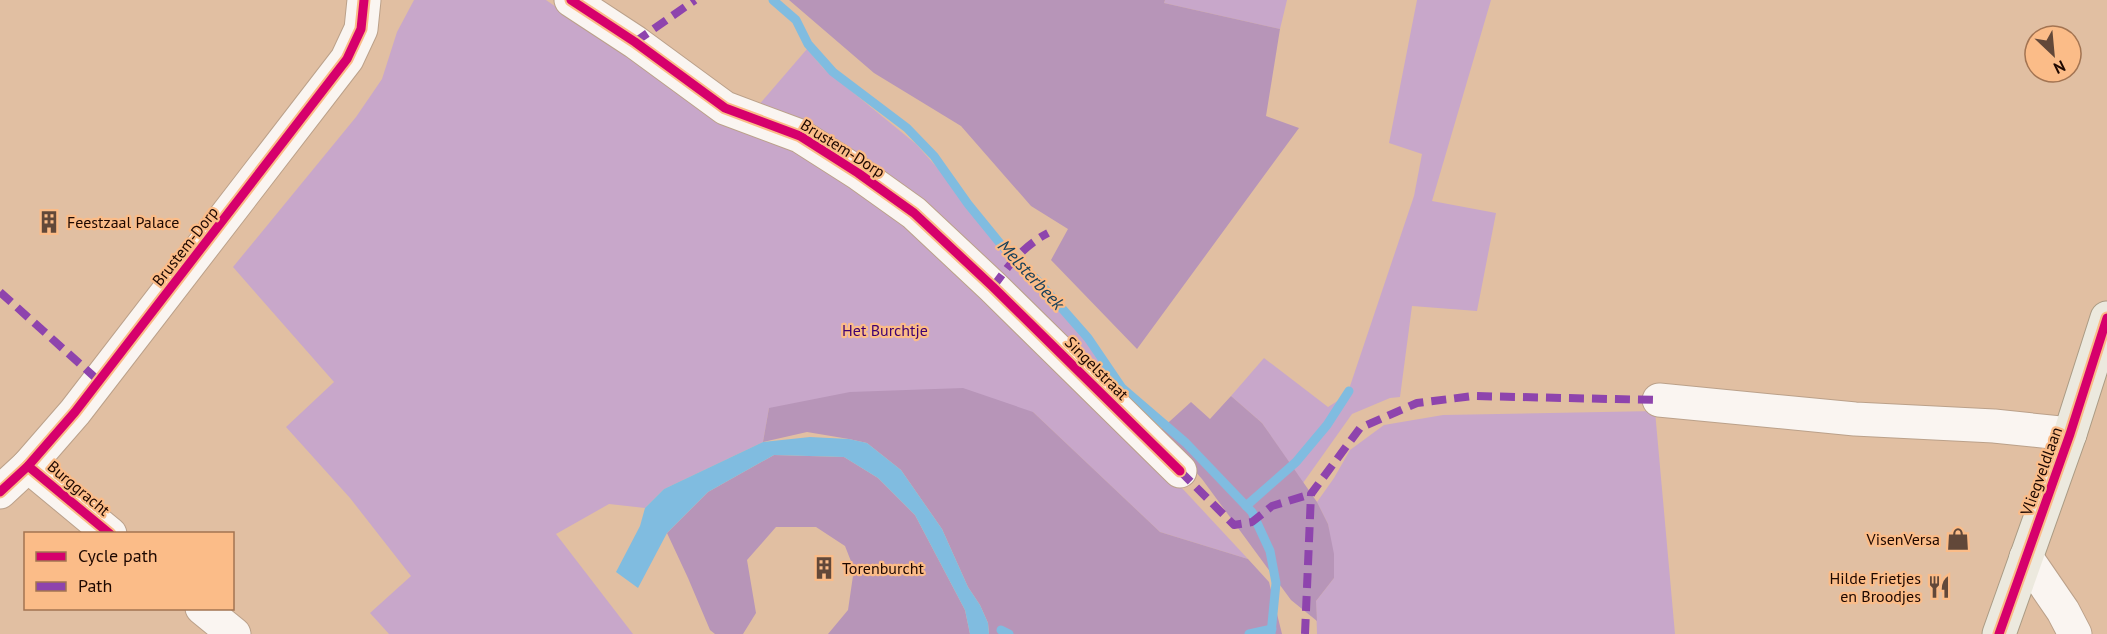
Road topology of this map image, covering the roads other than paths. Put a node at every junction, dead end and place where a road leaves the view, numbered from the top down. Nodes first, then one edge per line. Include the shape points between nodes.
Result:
1 (364, 0) edge
2 (571, 0) edge
3 (993, 287) joint
4 (2107, 318) edge
5 (1659, 400) dead end
6 (2070, 434) junction
7 (28, 466) junction
8 (1180, 471) dead end
9 (0, 492) edge
10 (108, 532) edge
11 (2026, 556) junction
12 (203, 610) edge
13 (234, 634) edge
14 (1999, 634) edge
15 (2075, 634) edge

1 - 7 street, Brustem-Dorp via 361,29 347,59 99,381
2 - 3 street, Brustem-Dorp via 725,108 800,136 858,173 914,213
3 - 8 street, Singelstraat
4 - 6 main road, Vliegveldlaan
5 - 6 street, Vliegveldlaan
6 - 11 main road, Vliegveldlaan
7 - 9 street, Brustem-Dorp
7 - 10 street, Burggracht
11 - 14 main road, Vliegveldlaan
11 - 15 street
12 - 13 street

